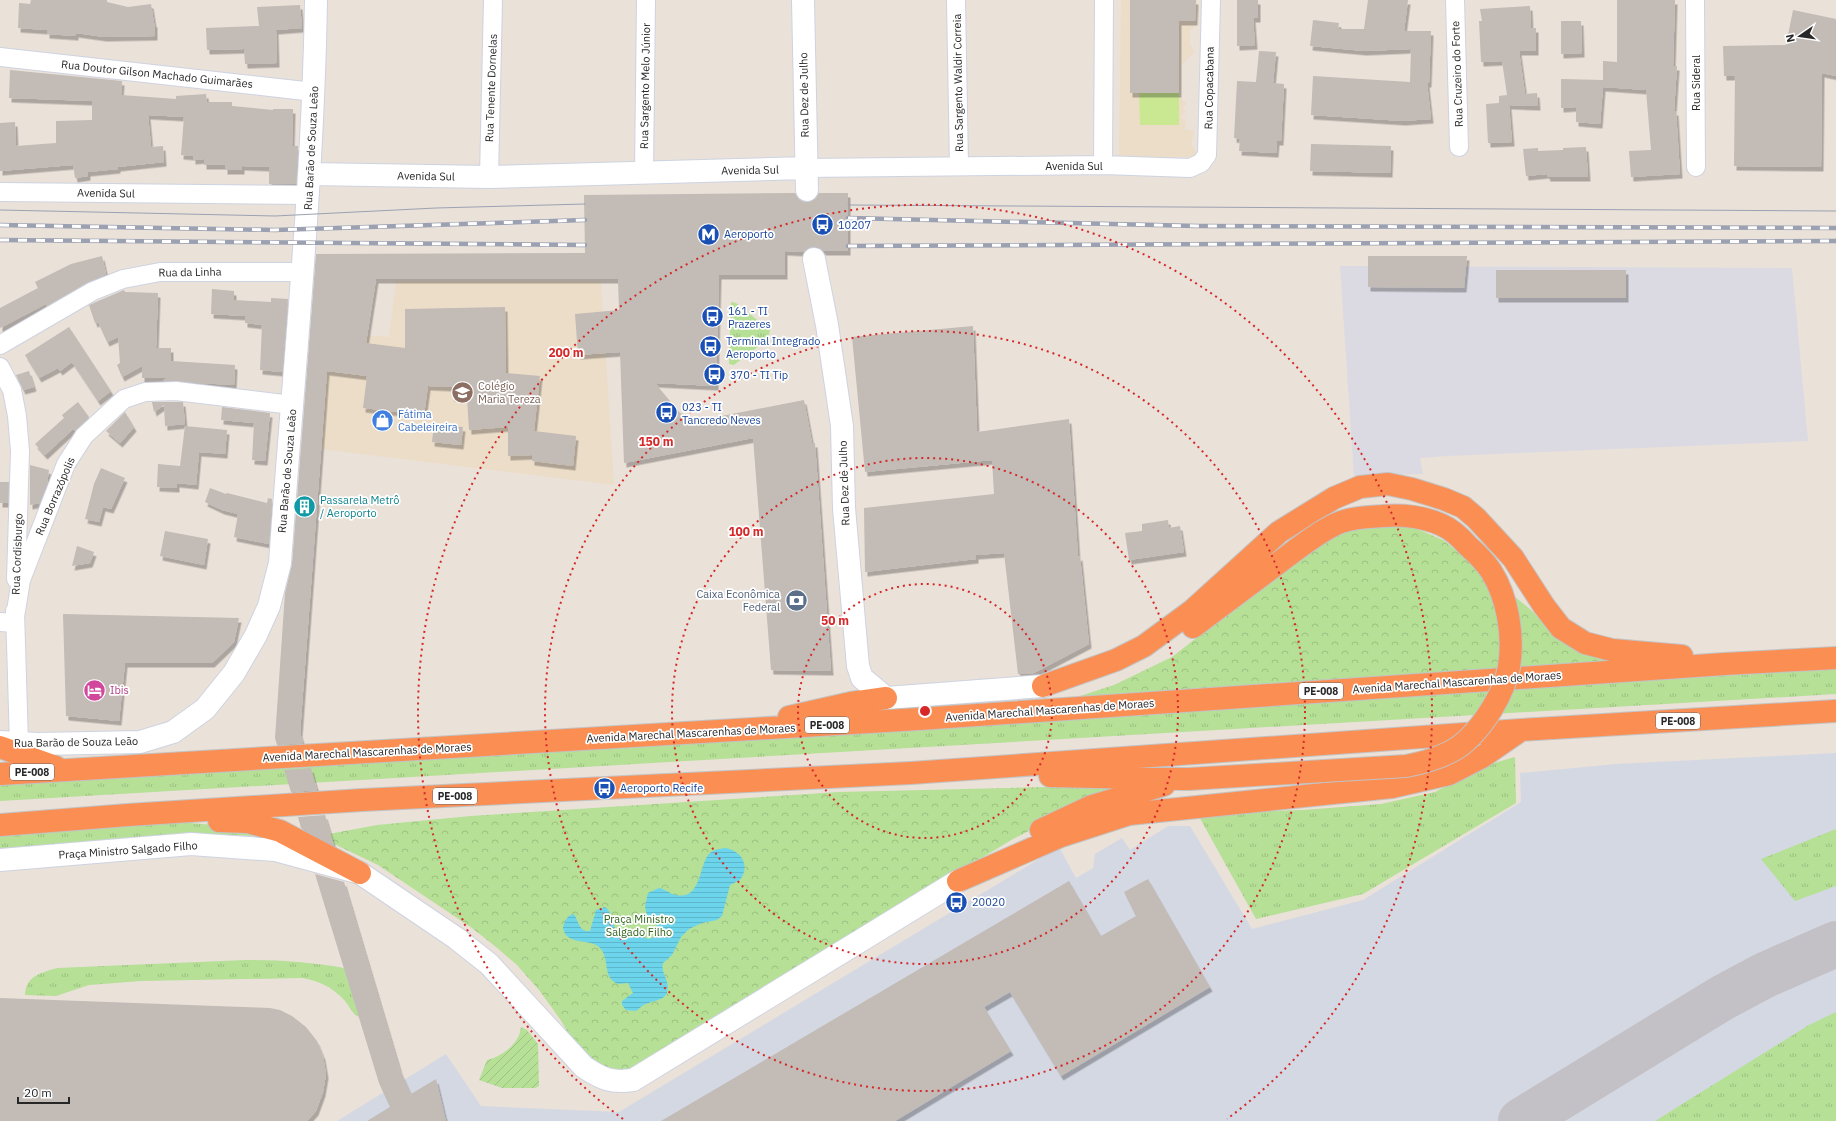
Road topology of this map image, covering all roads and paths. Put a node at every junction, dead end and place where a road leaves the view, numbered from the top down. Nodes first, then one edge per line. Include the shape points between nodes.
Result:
1 (316, 0) edge
2 (493, 0) edge
3 (646, 0) edge
4 (803, 0) edge
5 (956, 0) edge
6 (1104, 0) edge
7 (1211, 0) edge
8 (1455, 0) edge
9 (1695, 0) edge
10 (0, 57) edge
11 (314, 92) junction
12 (1459, 147) dead end
13 (1103, 165) junction
14 (959, 166) junction
15 (1696, 166) dead end
16 (806, 168) junction
17 (1190, 168) joint
18 (644, 172) junction
19 (488, 177) junction
20 (309, 184) junction
21 (807, 190) tunnel mouth
22 (0, 192) edge
23 (814, 259) tunnel mouth
24 (302, 272) junction
25 (0, 345) edge
26 (0, 367) edge
27 (292, 406) junction
28 (7, 622) edge
29 (1836, 658) edge
30 (1724, 664) junction
31 (1043, 686) junction
32 (886, 698) junction
33 (1836, 711) edge
34 (734, 730) junction
35 (1521, 730) junction
36 (6, 744) edge
37 (64, 770) junction
38 (0, 774) edge
39 (911, 774) junction
40 (1187, 779) junction
41 (128, 815) junction
42 (0, 825) edge
43 (0, 860) edge
44 (360, 873) junction
45 (958, 881) junction

1 - 11 main road, Rua Barão de Souza Leão
2 - 19 street, Rua Tenente Dornelas
3 - 18 street, Rua Sargento Melo Júnior
4 - 16 main road, Rua Dez de Julho
5 - 14 street, Rua Sargento Waldir Correia
6 - 13 street
7 - 17 street, Rua Copacabana via 1208,155 1201,163
8 - 12 street, Rua Cruzeiro do Forte
9 - 15 street, Rua Sideral
10 - 11 street, Rua Doutor Gilson Machado Guimarães
11 - 20 main road, Rua Barão de Souza Leão
13 - 14 street, Avenida Sul
13 - 17 street, Avenida Sul
14 - 16 street, Avenida Sul
16 - 18 main road, Avenida Sul
16 - 21 main road, Rua Dez de Julho
18 - 19 main road, Avenida Sul
19 - 20 main road, Avenida Sul
20 - 22 street, Avenida Sul
20 - 24 main road, Rua Barão de Souza Leão
23 - 32 main road, Rua Dez de Julho via 842,426 844,508 857,660 862,678
24 - 25 street, Rua da Linha via 160,272 123,280 93,291
24 - 27 main road, Rua Barão de Souza Leão
26 - 28 street, Rua Cordisburgo via 12,390 20,451
27 - 28 street, Rua Borrazópolis via 176,391 145,392 124,399 84,436 66,464
27 - 36 main road, Rua Barão de Souza Leão via 280,563 276,584 256,636 234,673 205,709 172,732 140,742
28 - 36 street, Rua Cordisburgo
29 - 30 highway, Avenida Marechal Mascarenhas de Moraes / PE-008
30 - 31 highway via 1685,656 1612,650 1586,643 1561,628 1513,558 1467,510 1444,499 1388,484 1360,487 1334,498 1279,532 1193,610 1144,646 1116,660
30 - 34 highway, Avenida Marechal Mascarenhas de Moraes / PE-008
31 - 32 main road
31 - 40 highway, bridge via 1075,685 1106,680 1156,655 1319,533 1342,522 1363,517 1408,516 1443,525 1457,535 1491,571 1500,590 1510,626 1509,668 1496,702 1485,720 1464,743 1439,758 1406,766
32 - 34 highway via 835,706
33 - 35 highway, PE-008
34 - 37 highway, Avenida Marechal Mascarenhas de Moraes / PE-008
35 - 39 highway, PE-008
35 - 45 highway via 1482,757 1449,774 1392,787 1129,814 1061,836
36 - 37 highway
37 - 38 highway, Avenida Marechal Mascarenhas de Moraes / PE-008
39 - 40 highway
39 - 41 highway, PE-008 via 385,799
40 - 45 highway via 1092,806 1040,831
41 - 42 highway, PE-008
41 - 44 highway via 248,822 280,831
43 - 44 main road, Praça Ministro Salgado Filho via 191,844 275,850
44 - 45 main road, Praça Ministro Salgado Filho via 456,938 489,964 584,1067 602,1079 619,1082 633,1080

